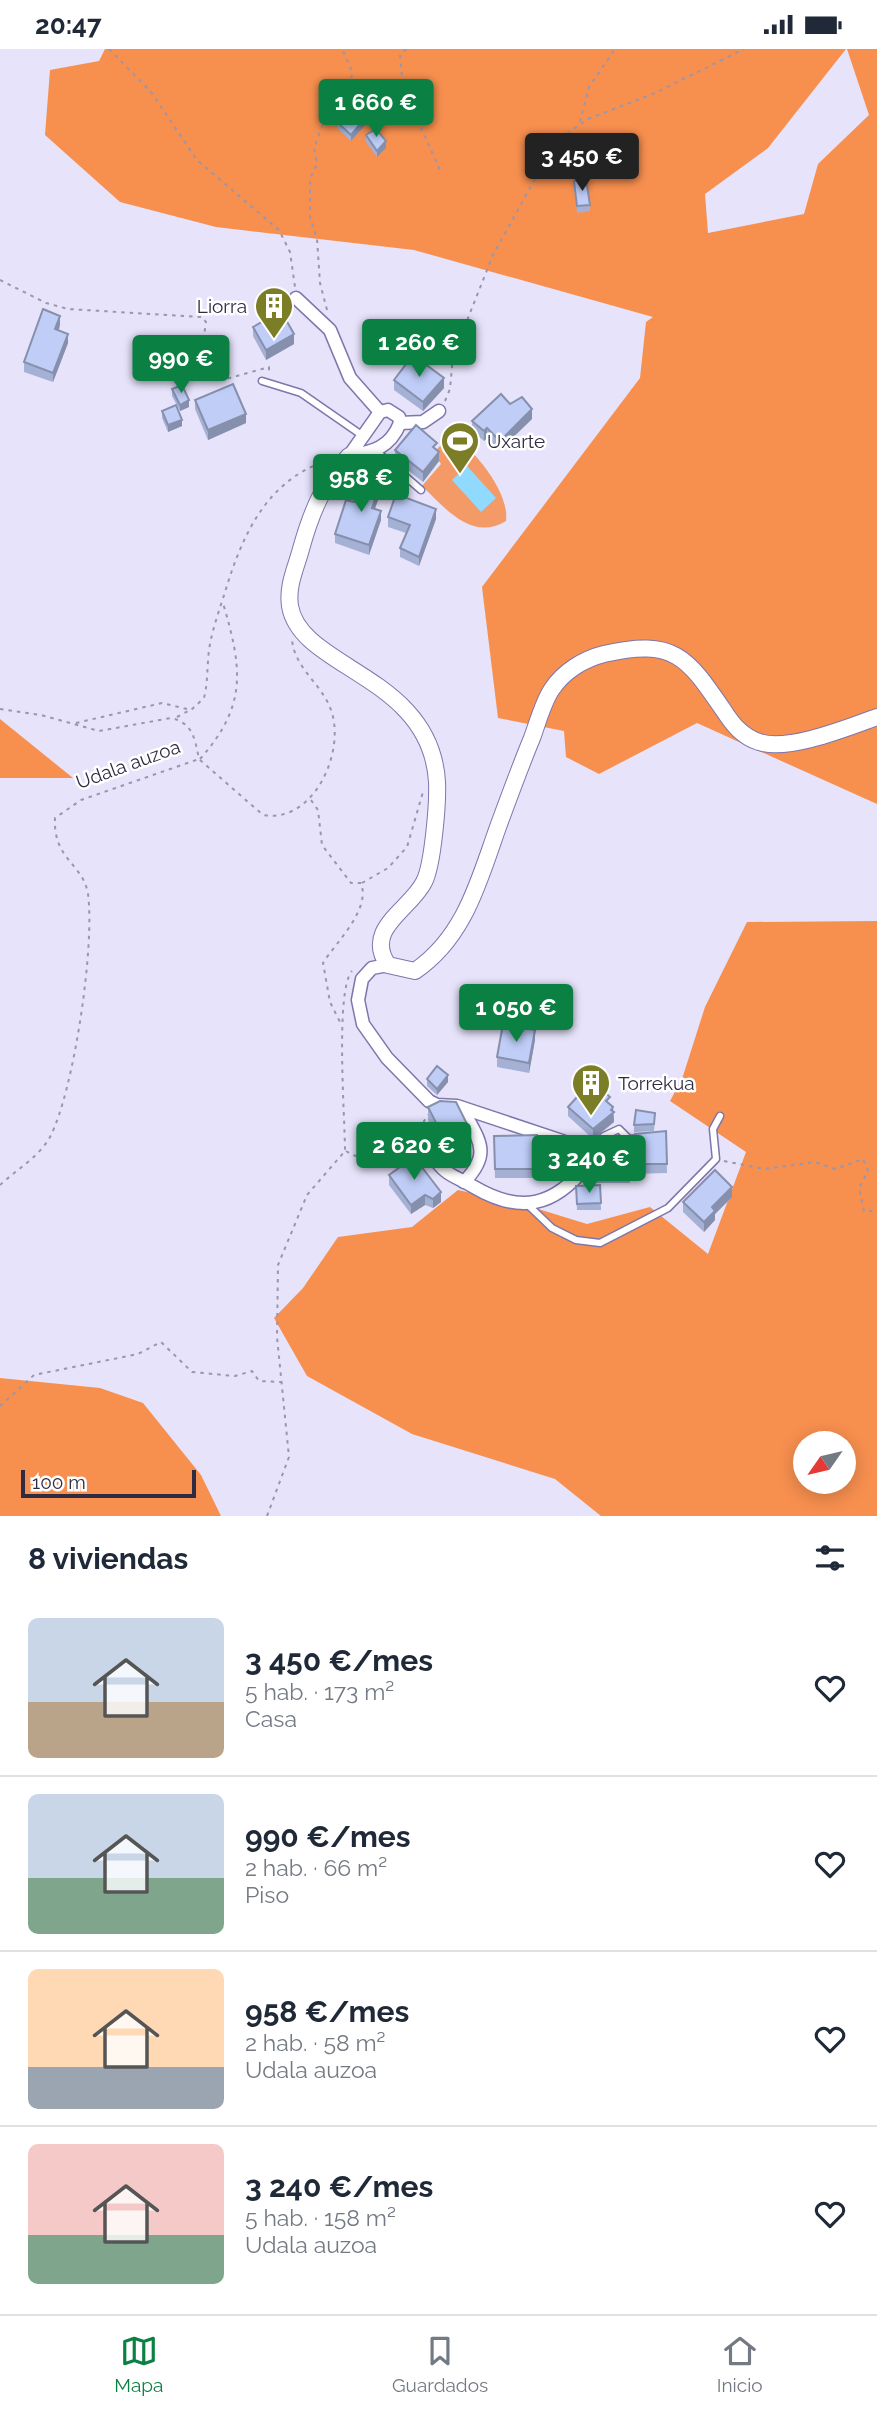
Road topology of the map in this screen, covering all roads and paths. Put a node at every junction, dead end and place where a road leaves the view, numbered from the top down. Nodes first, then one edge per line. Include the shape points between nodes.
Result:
1 (108, 49) edge
2 (342, 49) edge
3 (406, 49) edge
4 (615, 49) edge
5 (744, 49) edge
6 (580, 123) junction
7 (440, 170) dead end
8 (0, 280) edge
9 (296, 298) joint
10 (327, 311) dead end
11 (247, 374) dead end
12 (262, 381) dead end
13 (439, 411) joint
14 (380, 412) junction
15 (400, 423) junction
16 (363, 436) junction
17 (376, 451) junction
18 (348, 456) junction
19 (421, 490) dead end
20 (222, 600) junction
21 (292, 616) junction
22 (0, 709) edge
23 (191, 710) junction
24 (877, 717) edge
25 (175, 719) junction
26 (76, 723) junction
27 (199, 759) junction
28 (424, 789) dead end
29 (311, 799) junction
30 (361, 883) junction
31 (388, 965) junction
32 (437, 1105) junction
33 (462, 1108) junction
34 (720, 1116) dead end
35 (655, 1136) edge
36 (345, 1151) junction
37 (586, 1153) junction
38 (427, 1155) junction
39 (716, 1159) junction
40 (464, 1182) junction
41 (0, 1185) edge
42 (527, 1203) junction
43 (877, 1212) edge
44 (282, 1382) junction
45 (0, 1406) edge
46 (267, 1516) edge

1 - 9 path via 151,92 197,160 279,230 290,252
2 - 10 path via 353,73 344,93 328,108 314,148 317,165 310,179 310,217
3 - 7 path via 400,55 403,87
4 - 6 path via 589,87
5 - 6 path via 655,93
6 - 13 path via 550,153 493,255 460,336 451,365 449,395
8 - 11 path via 68,309 202,317 206,322 203,342 226,379
9 - 14 street via 330,330 350,378
12 - 16 lane via 301,393
13 - 15 street via 423,422
14 - 15 street via 395,412
14 - 16 street
15 - 17 street via 391,439
16 - 18 street
17 - 18 street
17 - 19 lane
18 - 20 path via 315,465 280,487 243,540
18 - 21 street via 323,488 305,533 290,580
20 - 23 path via 209,651 204,698
20 - 27 path via 235,643 238,688 234,708
21 - 29 path via 294,655 327,701 334,722 328,764
21 - 31 street via 320,646 412,714 431,753 437,792 428,868 425,882 385,926 379,942
22 - 26 path
23 - 25 path
23 - 26 path via 162,703
24 - 31 street via 811,738 780,744 760,742 739,731 682,657 662,650 639,650 585,660 551,690 467,913 432,960 415,971
25 - 26 path via 99,731
25 - 27 path via 183,720 193,733
27 - 29 path, Udala auzoa via 263,815 283,815
27 - 41 path, Udala auzoa via 81,800 55,818 60,851 88,891 75,1053 49,1137 26,1165
28 - 30 path via 407,848 388,868
29 - 30 path via 318,810 322,845 351,883
30 - 36 path via 360,910 323,964 330,1002 342,1026
31 - 32 street via 372,968 362,979 360,1016 387,1058
32 - 33 street
32 - 38 path via 424,1121
33 - 37 street
33 - 40 street via 482,1154 480,1164
34 - 39 lane via 713,1129
35 - 37 lane via 629,1139 620,1129 604,1136
36 - 38 path via 362,1161
36 - 44 path via 307,1195 278,1265
37 - 42 street via 587,1165 569,1186 547,1199
38 - 40 street via 442,1171
39 - 42 lane via 668,1208 600,1243 576,1240 552,1228
39 - 43 path via 764,1169 815,1162 835,1168 863,1159 868,1171 859,1188 864,1211
40 - 42 street via 500,1200
44 - 45 path via 258,1381 252,1370 235,1376 192,1372 161,1342 138,1354 34,1375
44 - 46 path via 289,1457

